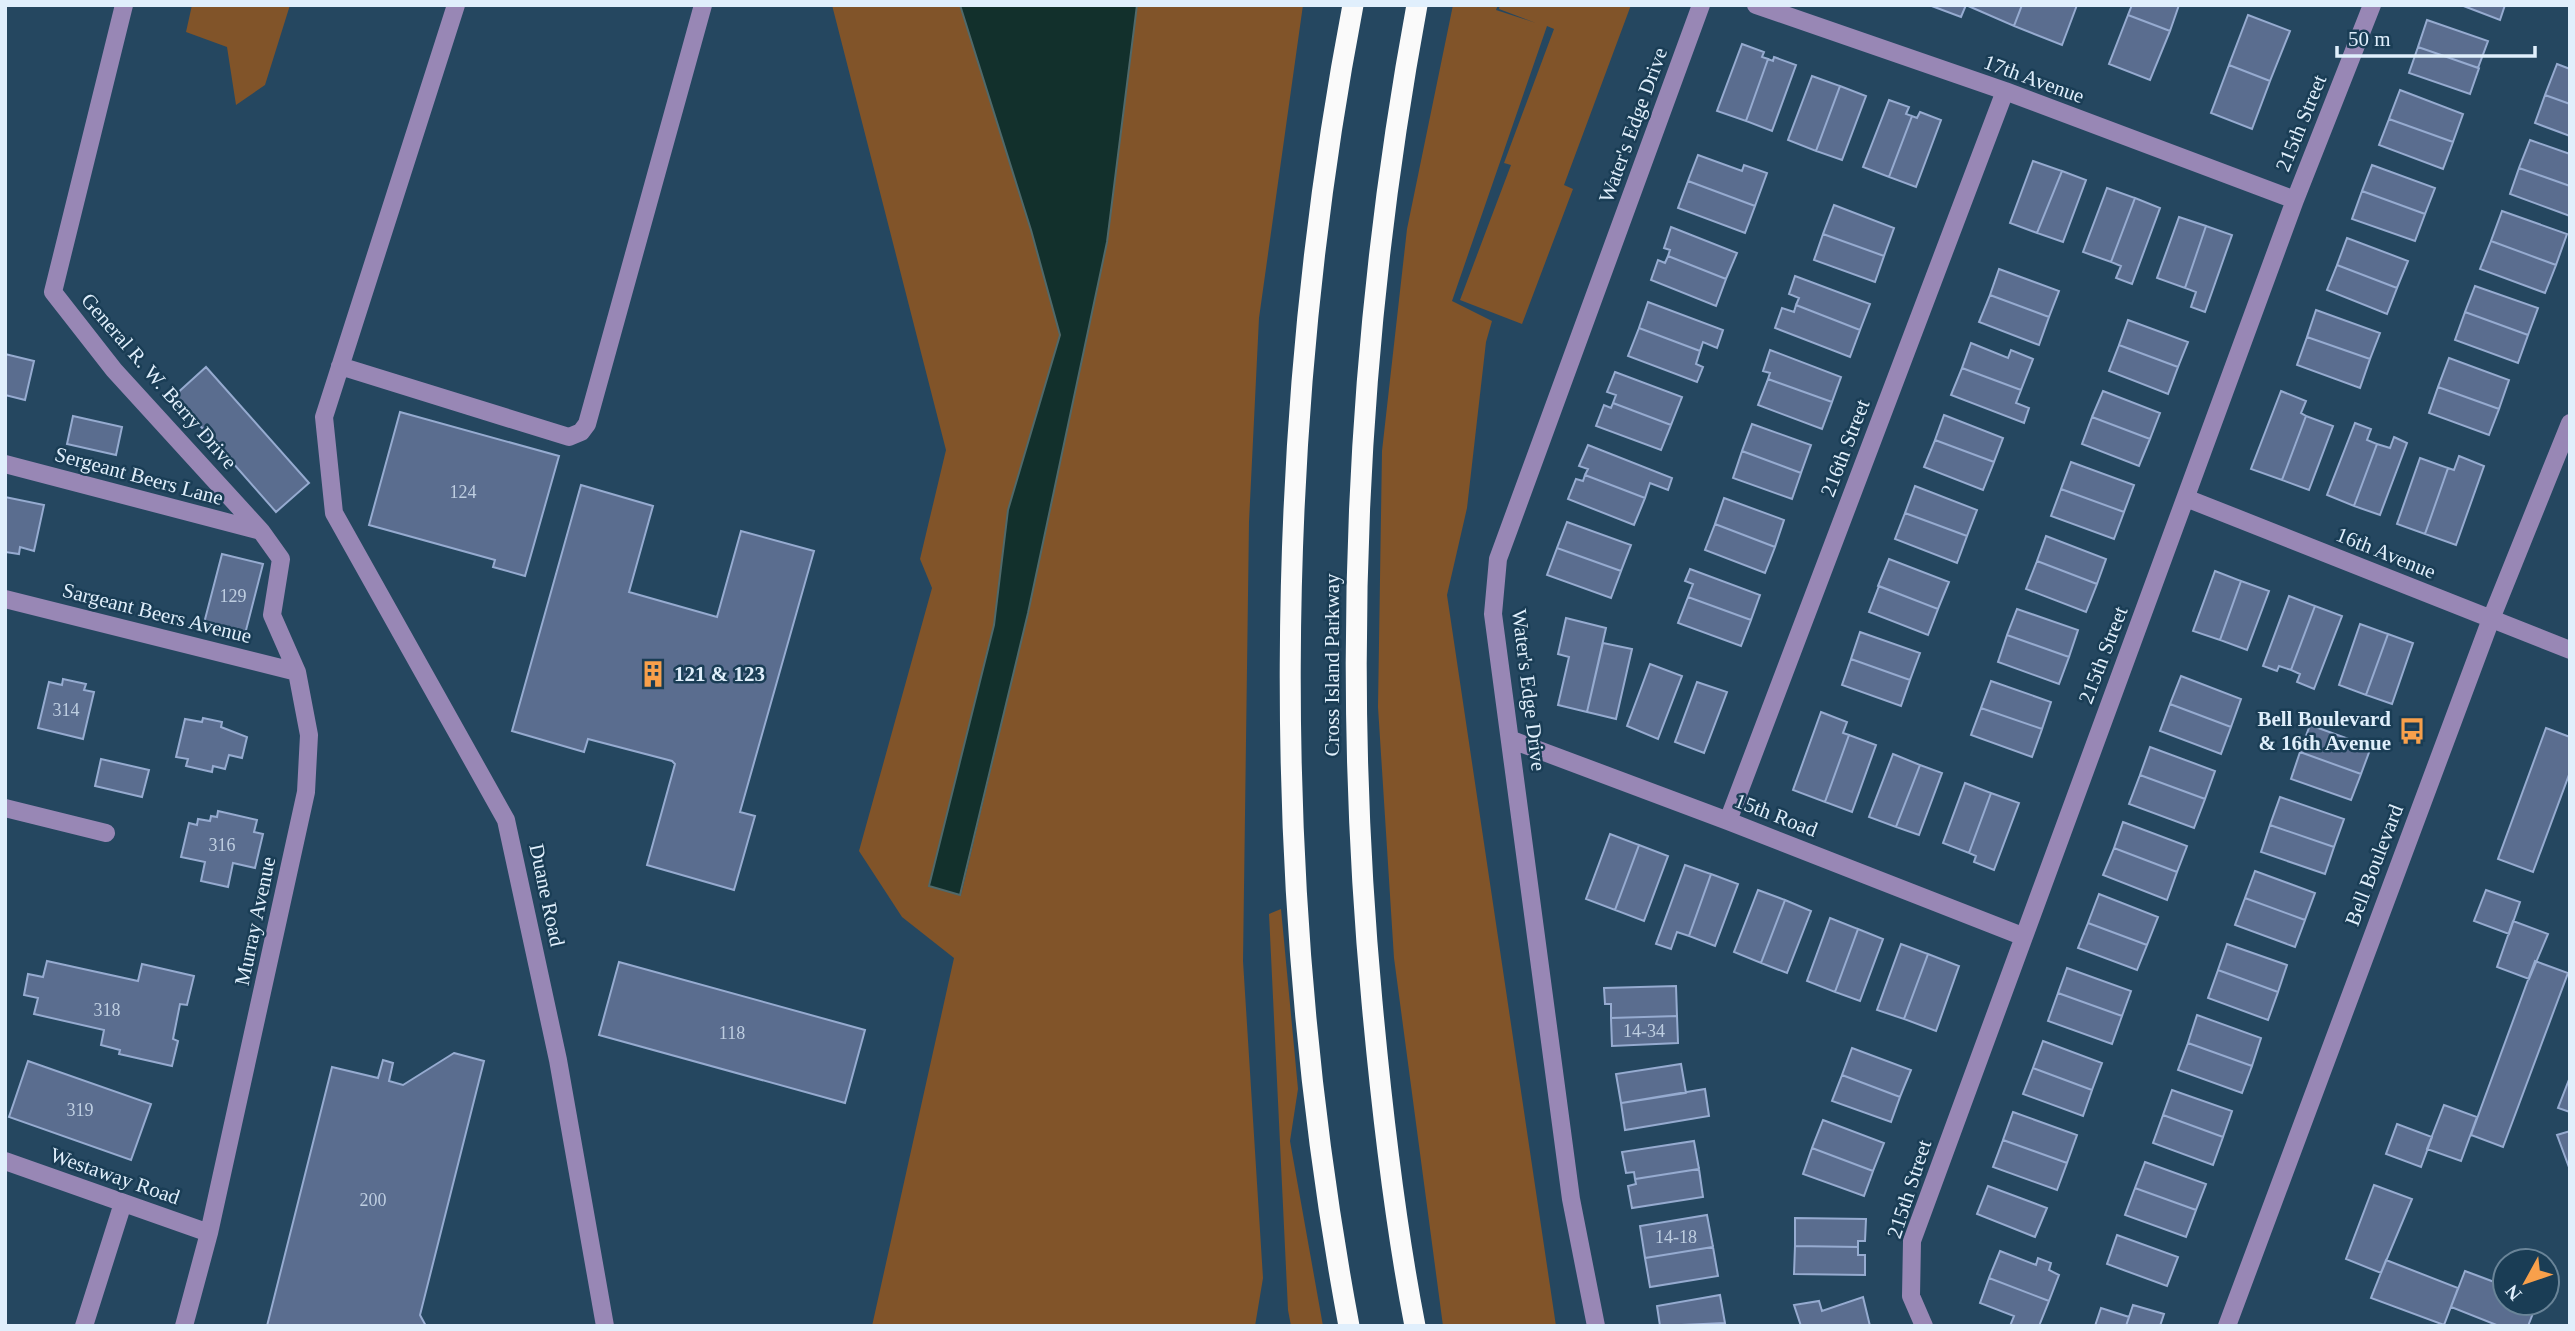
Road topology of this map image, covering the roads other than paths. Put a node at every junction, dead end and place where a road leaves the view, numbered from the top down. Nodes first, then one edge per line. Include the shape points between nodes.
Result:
1 (124, 5) edge
2 (456, 5) edge
3 (703, 5) edge
4 (1353, 5) edge
5 (1417, 5) edge
6 (1701, 5) edge
7 (1756, 5) edge
8 (2372, 5) edge
9 (2005, 91) junction
10 (2295, 200) junction
11 (340, 366) junction
12 (2570, 423) edge
13 (5, 464) edge
14 (2186, 498) junction
15 (261, 531) junction
16 (5, 598) edge
17 (2491, 619) junction
18 (2570, 650) edge
19 (298, 672) junction
20 (1512, 740) junction
21 (5, 808) edge
22 (1728, 821) junction
23 (106, 833) dead end
24 (2022, 936) junction
25 (5, 1161) edge
26 (123, 1203) junction
27 (209, 1233) junction
28 (84, 1326) edge
29 (184, 1326) edge
30 (605, 1326) edge
31 (1349, 1326) edge
32 (1415, 1326) edge
33 (1596, 1326) edge
34 (1924, 1326) edge
35 (2227, 1326) edge

1 - 15 street, General R. W. Berry Drive via 53,292 114,370
2 - 11 street
3 - 11 street via 587,424 581,432 569,437
4 - 31 highway, Cross Island Parkway via 1308,321 1296,503 1291,698 1297,893 1314,1087
5 - 32 highway, Cross Island Parkway via 1381,235 1369,351 1359,503 1354,710 1362,902 1379,1087
6 - 20 street, Water's Edge Drive via 1499,559 1493,614
7 - 9 street, 17th Avenue
8 - 10 street, 215th Street
9 - 10 street, 17th Avenue
9 - 22 street, 216th Street
10 - 14 street, 215th Street
11 - 30 street, Duane Road via 324,417 334,513 506,820 562,1080
12 - 17 street, Bell Boulevard
13 - 15 street, Sergeant Beers Lane
14 - 17 street, 16th Avenue
14 - 24 street, 215th Street
15 - 19 street, Murray Avenue via 281,559 272,615
16 - 19 street, Sargeant Beers Avenue
17 - 18 street, 16th Avenue
17 - 35 street, Bell Boulevard
19 - 27 street, Murray Avenue via 309,735 306,792
20 - 22 street, 15th Road
20 - 33 street, Water's Edge Drive via 1571,1199
21 - 23 street
22 - 24 street, 15th Road
24 - 34 street, 215th Street via 1912,1241 1911,1296
25 - 26 street, Westaway Road
26 - 27 street, Westaway Road
26 - 28 street
27 - 29 street, Murray Avenue

